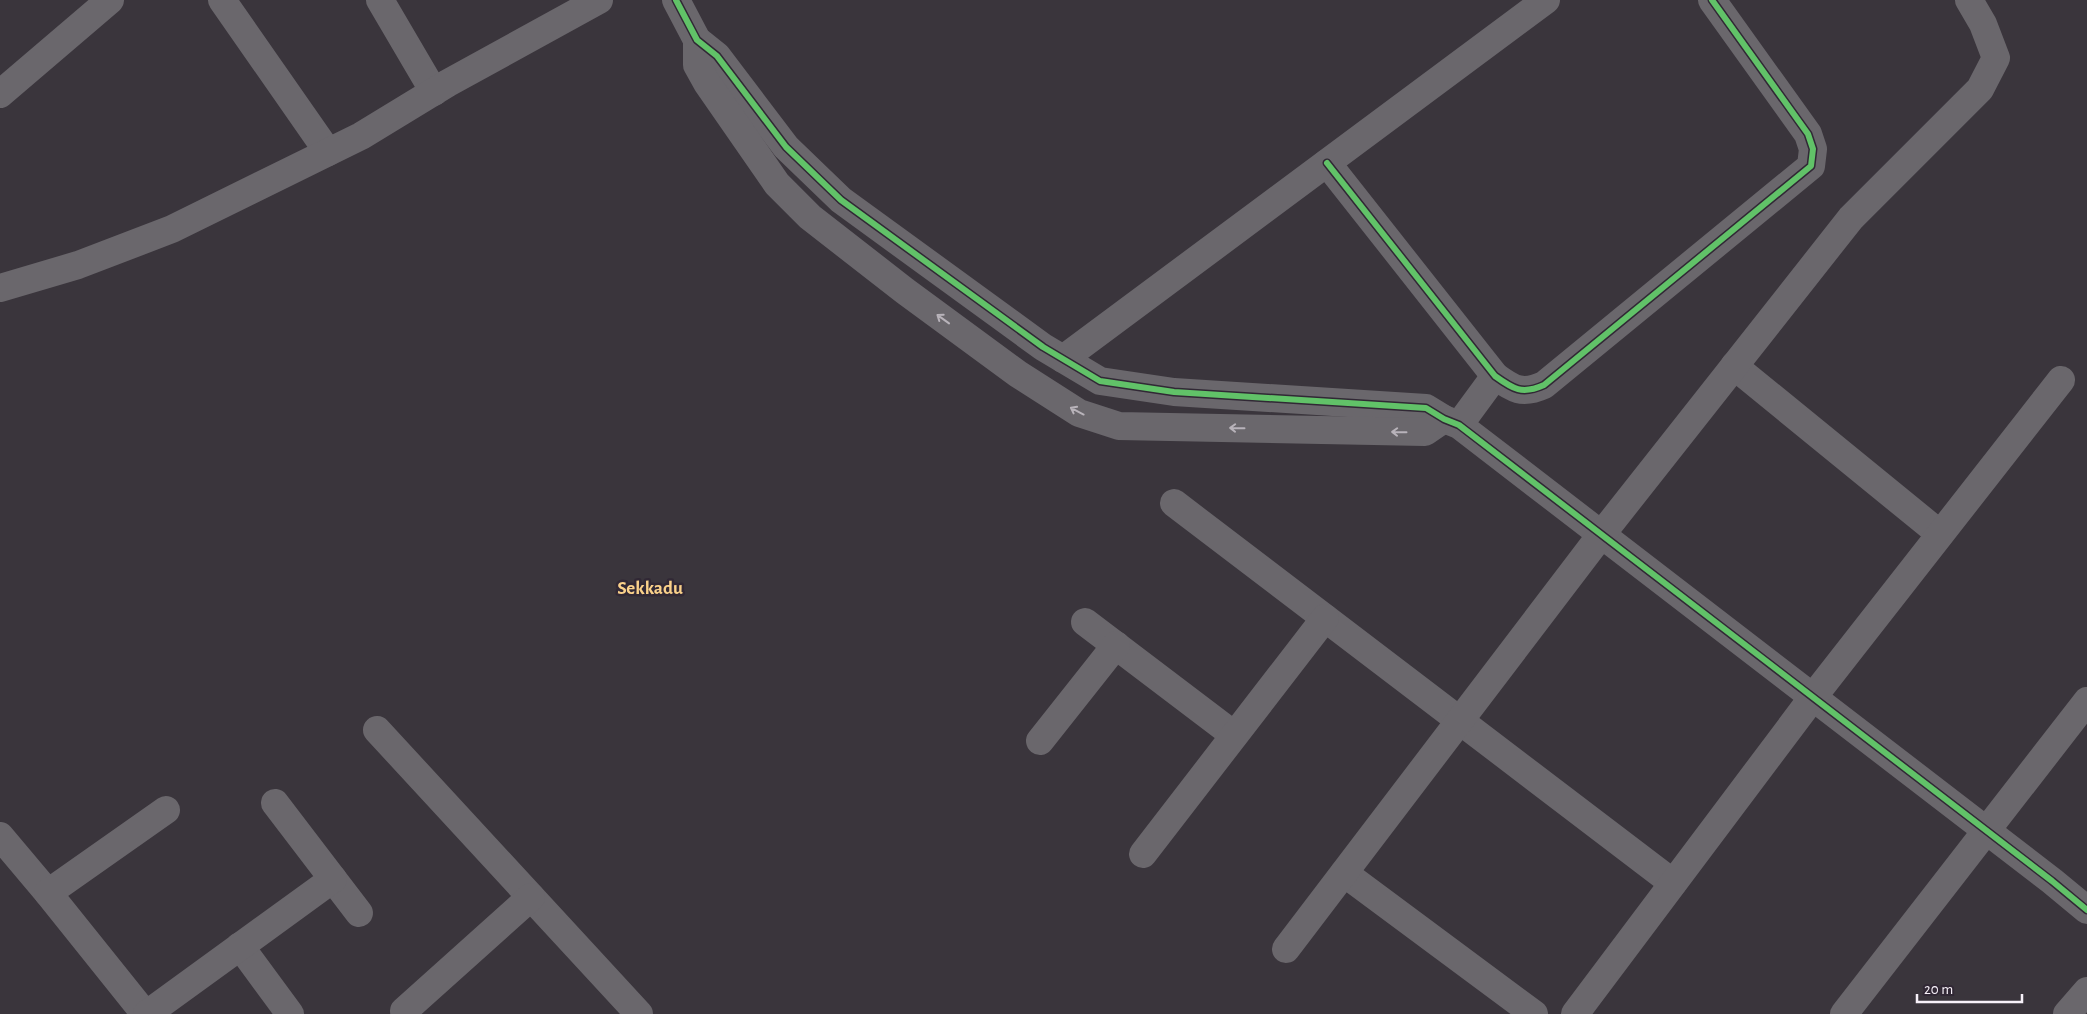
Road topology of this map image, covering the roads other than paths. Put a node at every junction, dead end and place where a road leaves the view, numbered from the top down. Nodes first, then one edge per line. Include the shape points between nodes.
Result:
1 (110, 0) edge
2 (222, 0) edge
3 (380, 0) edge
4 (599, 0) edge
5 (676, 0) edge
6 (1546, 0) edge
7 (1712, 0) edge
8 (1969, 0) edge
9 (697, 40) junction
10 (434, 92) junction
11 (0, 94) edge
12 (328, 152) junction
13 (1327, 163) junction
14 (0, 288) edge
15 (1063, 359) junction
16 (1734, 366) junction
17 (1495, 376) junction
18 (2060, 380) dead end
19 (1451, 422) junction
20 (1174, 503) dead end
21 (1940, 534) junction
22 (1601, 535) junction
23 (1325, 618) junction
24 (1085, 622) dead end
25 (1116, 645) junction
26 (1813, 697) junction
27 (2087, 701) edge
28 (1460, 720) junction
29 (378, 730) dead end
30 (1234, 735) junction
31 (1040, 741) dead end
32 (275, 803) dead end
33 (166, 810) dead end
34 (1986, 830) junction
35 (0, 836) edge
36 (1143, 854) dead end
37 (1344, 873) junction
38 (332, 879) junction
39 (1673, 884) junction
40 (48, 893) junction
41 (531, 897) junction
42 (2087, 910) edge
43 (360, 913) dead end
44 (240, 946) junction
45 (1286, 949) dead end
46 (2087, 991) edge
47 (404, 1011) dead end
48 (146, 1014) edge
49 (290, 1014) edge
50 (639, 1014) edge
51 (1534, 1014) edge
52 (1575, 1014) edge
53 (1844, 1014) edge
54 (2067, 1014) edge

1 - 11 street
2 - 12 street
3 - 10 street
4 - 10 street
5 - 9 street
6 - 13 street
7 - 17 street via 1808,134 1813,149 1812,166 1544,385 1529,392 1509,387
8 - 16 street via 1983,24 1996,58 1980,89 1851,218
9 - 15 street via 717,56 786,147 840,200
19 -> 9 street via 1425,432 1119,426 1079,413 1018,374 810,217 778,184 707,83 697,65
10 - 12 street
12 - 14 street via 172,229 78,265
13 - 15 street
13 - 17 street
15 - 19 street via 1100,381 1174,392 1426,408
16 - 21 street
16 - 22 street
17 - 19 street
18 - 21 street
19 - 22 street
20 - 23 street
21 - 26 street
22 - 26 street
22 - 28 street
23 - 28 street
23 - 30 street
24 - 25 street
25 - 30 street
25 - 31 street
26 - 34 street
26 - 39 street
27 - 34 street
28 - 37 street
28 - 39 street
29 - 41 street
30 - 36 street
32 - 38 street
33 - 40 street
34 - 42 street
34 - 53 street
35 - 40 street
37 - 45 street
37 - 51 street
38 - 43 street
38 - 44 street
39 - 52 street
40 - 48 street
41 - 47 street
41 - 50 street
44 - 48 street
44 - 49 street
46 - 54 street

